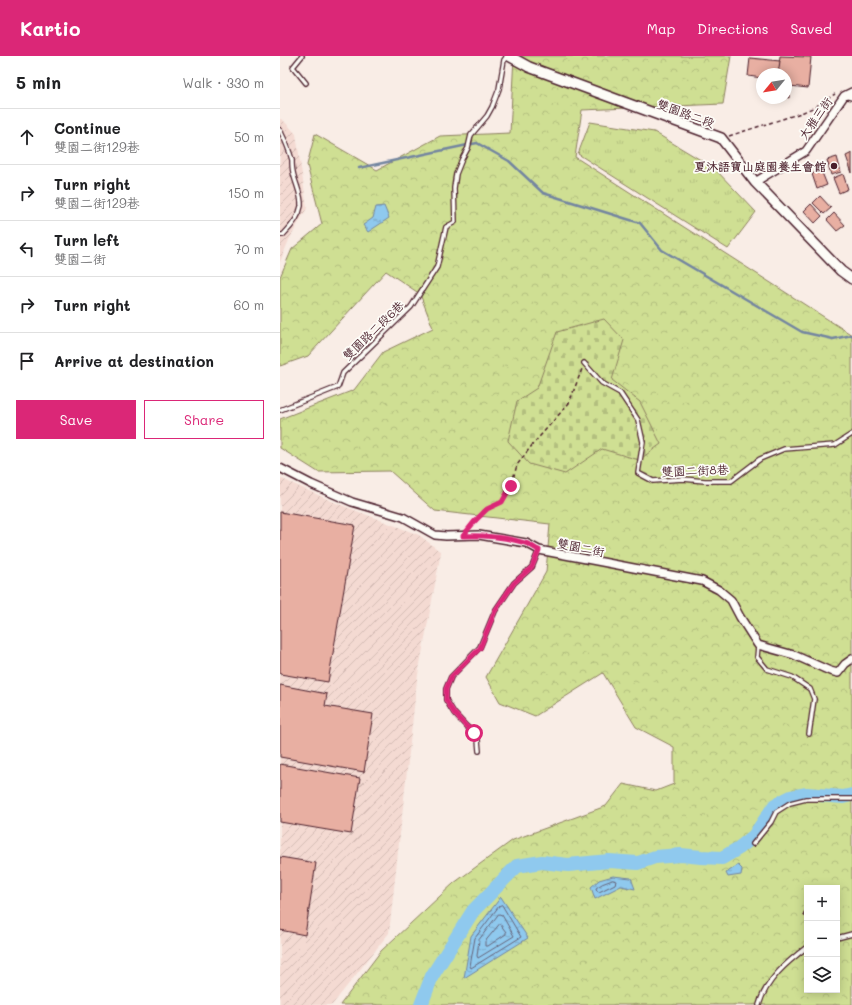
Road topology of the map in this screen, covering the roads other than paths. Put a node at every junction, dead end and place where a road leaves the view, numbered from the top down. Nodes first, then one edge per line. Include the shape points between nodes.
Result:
1 (302, 56) edge
2 (508, 56) edge
3 (306, 83) dead end
4 (852, 92) edge
5 (844, 96) junction
6 (852, 98) edge
7 (280, 130) edge
8 (755, 182) junction
9 (280, 235) edge
10 (852, 278) edge
11 (584, 363) road end
12 (280, 410) edge
13 (852, 434) edge
14 (280, 468) edge
15 (539, 550) junction
16 (758, 645) junction
17 (852, 659) edge
18 (809, 734) dead end
19 (479, 751) dead end
20 (852, 799) edge
21 (753, 844) dead end
22 (852, 934) edge
23 (840, 937) edge
24 (804, 949) edge
25 (759, 1005) edge

1 - 3 lane via 293,67
2 - 8 street, 雙園路二段 via 529,68 721,138
2 - 12 lane, 雙園路二段6巷 via 504,60 499,89 492,107 471,135 456,174 455,222 446,227 437,267 411,306 343,373 338,387
4 - 5 street, 大雅三街
5 - 6 lane
5 - 8 street, 大雅三街 via 806,151
7 - 9 lane via 290,155 301,206 292,226
8 - 10 street, 雙園路二段 via 841,271
11 - 13 lane, 雙園二街8巷 via 602,383 620,393 638,420 643,442 638,473 653,481 683,478 731,481 760,459 784,449 835,445
14 - 15 street, 雙園二街 via 352,502 403,517 435,535 479,535 514,540
15 - 16 street, 雙園二街 via 702,581 720,590 731,600
15 - 19 lane via 532,567 514,583 495,611 480,648 451,677 446,689 446,700 454,713 474,733
16 - 17 street via 838,673
16 - 18 lane via 757,657 767,669 792,677 810,689 814,699
20 - 21 lane via 806,799 790,803 776,812
22 - 23 lane
24 - 25 lane via 769,982

